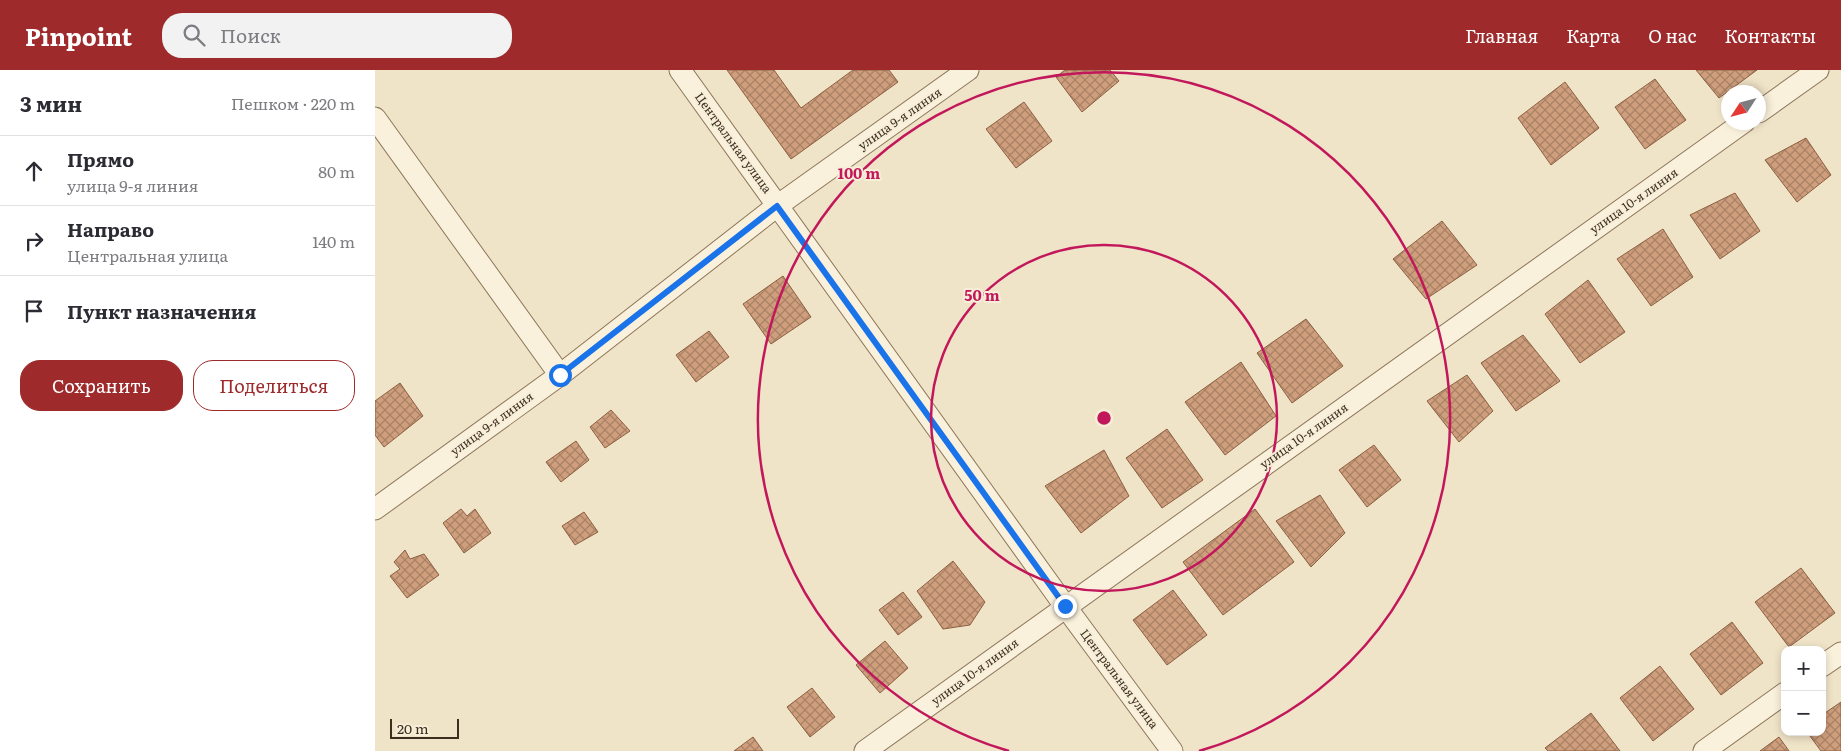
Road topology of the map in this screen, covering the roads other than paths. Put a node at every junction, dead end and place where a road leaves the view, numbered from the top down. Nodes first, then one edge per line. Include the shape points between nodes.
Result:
1 (680, 70) edge
2 (968, 70) edge
3 (1818, 70) edge
4 (1766, 107) edge
5 (375, 118) edge
6 (1733, 130) edge
7 (777, 206) junction
8 (560, 375) junction
9 (375, 509) edge
10 (1065, 606) junction
11 (1841, 653) edge
12 (1826, 663) edge
13 (1781, 696) edge
14 (865, 751) edge
15 (1172, 751) edge
16 (1704, 751) edge

1 - 7 street, Центральная улица
2 - 7 street, улица 9-я линия
3 - 4 street
5 - 8 street
6 - 10 street, улица 10-я линия
7 - 8 street, улица 9-я линия
7 - 10 street, Центральная улица
8 - 9 street, улица 9-я линия
10 - 14 street, улица 10-я линия
10 - 15 street, Центральная улица
11 - 12 street
13 - 16 street

